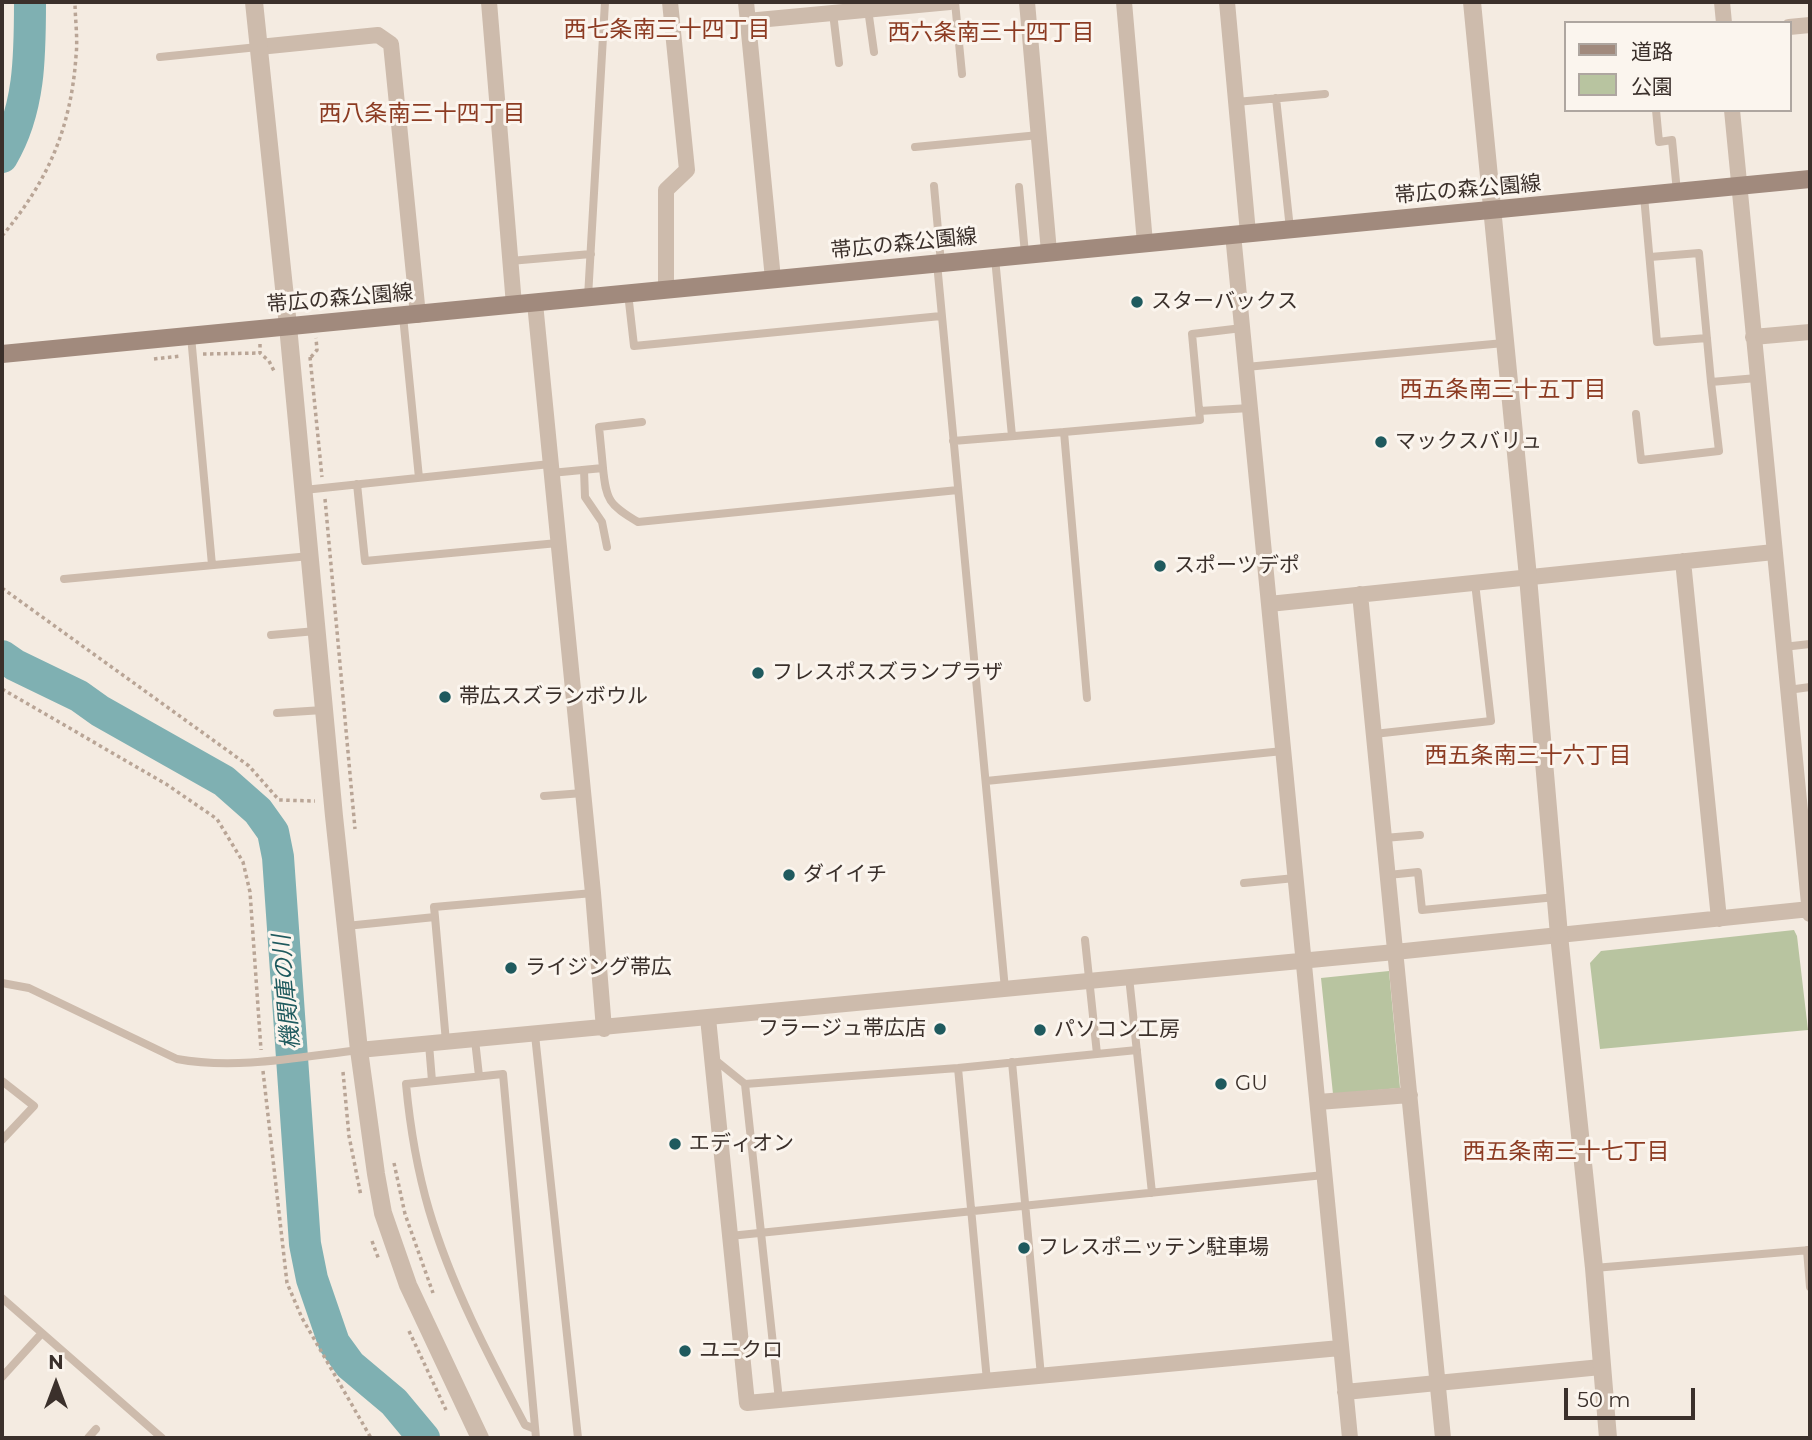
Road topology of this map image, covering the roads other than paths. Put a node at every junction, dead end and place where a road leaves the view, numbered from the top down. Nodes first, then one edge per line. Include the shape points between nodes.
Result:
1 (254, 2) edge
2 (489, 2) edge
3 (605, 2) edge
4 (670, 2) edge
5 (746, 2) edge
6 (950, 2) edge
7 (956, 2) edge
8 (1027, 2) edge
9 (1124, 2) edge
10 (1227, 2) edge
11 (1472, 2) edge
12 (1721, 2) edge
13 (868, 9) junction
14 (833, 13) junction
15 (747, 21) junction
16 (1724, 21) edge
17 (1810, 25) edge
18 (1791, 27) edge
19 (259, 47) junction
20 (874, 52) dead end
21 (160, 57) dead end
22 (839, 63) dead end
23 (962, 74) dead end
24 (1325, 94) dead end
25 (1276, 98) junction
26 (1236, 102) junction
27 (1656, 112) edge
28 (1732, 112) edge
29 (1039, 135) junction
30 (915, 147) dead end
31 (1810, 178) edge
32 (934, 186) dead end
33 (1739, 186) junction
34 (1019, 187) dead end
35 (1677, 192) junction
36 (1644, 196) junction
37 (1492, 211) junction
38 (1290, 229) junction
39 (1240, 234) junction
40 (1145, 243) junction
41 (1049, 252) junction
42 (591, 254) junction
43 (1025, 255) junction
44 (1650, 257) junction
45 (995, 258) junction
46 (510, 261) junction
47 (939, 263) junction
48 (773, 279) junction
49 (666, 289) junction
50 (628, 293) junction
51 (588, 297) junction
52 (534, 303) junction
53 (514, 305) junction
54 (411, 315) junction
55 (942, 316) junction
56 (288, 326) junction
57 (1242, 328) junction
58 (1810, 332) edge
59 (191, 336) junction
60 (1753, 337) junction
61 (1707, 338) junction
62 (1505, 343) junction
63 (2, 354) edge
64 (1246, 367) junction
65 (1757, 378) junction
66 (1711, 382) junction
67 (1250, 408) junction
68 (1199, 411) junction
69 (1636, 414) dead end
70 (642, 422) dead end
71 (1063, 432) junction
72 (1012, 436) junction
73 (953, 441) junction
74 (550, 468) junction
75 (604, 468) junction
76 (584, 470) junction
77 (419, 478) junction
78 (357, 484) junction
79 (958, 489) junction
80 (304, 490) junction
81 (558, 543) junction
82 (607, 547) dead end
83 (1774, 552) junction
84 (310, 556) junction
85 (1683, 561) junction
86 (212, 565) junction
87 (1528, 577) junction
88 (64, 579) dead end
89 (1475, 582) junction
90 (1360, 594) junction
91 (1269, 604) junction
92 (316, 631) junction
93 (271, 635) dead end
94 (1810, 644) edge
95 (1783, 647) junction
96 (1810, 687) edge
97 (1788, 690) junction
98 (1087, 698) dead end
99 (325, 710) junction
100 (277, 713) dead end
101 (1374, 734) junction
102 (1283, 751) junction
103 (985, 781) junction
104 (583, 793) junction
105 (544, 796) dead end
106 (1420, 835) dead end
107 (1384, 838) junction
108 (1388, 875) junction
109 (1295, 878) junction
110 (1244, 883) dead end
111 (593, 893) junction
112 (1556, 897) junction
113 (1810, 909) edge
114 (1810, 914) edge
115 (435, 917) junction
116 (1719, 919) junction
117 (346, 926) junction
118 (1559, 935) junction
119 (1085, 940) dead end
120 (1395, 952) junction
121 (1303, 960) junction
122 (1129, 977) junction
123 (1090, 981) junction
124 (2, 983) edge
125 (1005, 989) junction
126 (708, 1018) junction
127 (604, 1029) junction
128 (535, 1034) junction
129 (475, 1040) junction
130 (446, 1042) junction
131 (429, 1044) junction
132 (359, 1050) junction
133 (1137, 1050) junction
134 (1097, 1054) junction
135 (712, 1057) junction
136 (1012, 1062) junction
137 (958, 1068) junction
138 (479, 1076) junction
139 (2, 1081) edge
140 (432, 1081) junction
141 (745, 1084) junction
142 (1410, 1095) junction
143 (1318, 1102) junction
144 (2, 1140) edge
145 (1324, 1175) junction
146 (1152, 1193) junction
147 (1026, 1205) junction
148 (971, 1211) junction
149 (762, 1232) junction
150 (730, 1236) junction
151 (1809, 1250) edge
152 (1594, 1268) junction
153 (1810, 1287) edge
154 (2, 1298) edge
155 (42, 1333) junction
156 (1340, 1348) junction
157 (1601, 1367) junction
158 (1041, 1376) junction
159 (2, 1377) edge
160 (987, 1381) junction
161 (1437, 1383) junction
162 (1345, 1392) junction
163 (779, 1400) junction
164 (96, 1429) dead end
165 (535, 1434) edge
166 (88, 1438) edge
167 (163, 1438) edge
168 (481, 1438) edge
169 (578, 1438) edge
170 (1350, 1438) edge
171 (1443, 1438) edge
172 (1608, 1438) edge

1 - 19 street
2 - 46 street
3 - 42 lane
4 - 49 street via 687,170 666,190
5 - 15 street
6 - 13 street
7 - 23 lane
8 - 29 street
9 - 40 street
10 - 26 street
11 - 37 street
12 - 16 street
13 - 14 street
13 - 20 lane
14 - 15 street
14 - 22 lane
15 - 48 street
17 - 18 street
19 - 21 lane
19 - 54 street via 378,35 391,44
19 - 56 street
24 - 25 lane
25 - 26 lane
25 - 38 lane
26 - 39 street
27 - 35 lane via 1659,142 1672,140
28 - 33 street
29 - 30 lane
29 - 41 street
31 - 33 main road, 帯広の森公園線
32 - 47 lane
33 - 35 main road, 帯広の森公園線
33 - 60 street
34 - 43 lane
35 - 36 main road, 帯広の森公園線
36 - 37 main road, 帯広の森公園線
36 - 44 lane
37 - 38 main road, 帯広の森公園線
37 - 62 street
38 - 39 main road, 帯広の森公園線
39 - 40 main road, 帯広の森公園線
39 - 57 street
40 - 41 main road, 帯広の森公園線
41 - 43 main road, 帯広の森公園線
42 - 46 lane
42 - 51 lane
43 - 45 main road, 帯広の森公園線
44 - 61 lane via 1699,253
44 - 61 lane via 1657,342
45 - 47 main road, 帯広の森公園線
45 - 72 lane
46 - 53 street
47 - 48 main road, 帯広の森公園線
47 - 55 lane
48 - 49 main road, 帯広の森公園線
49 - 50 main road, 帯広の森公園線
50 - 51 main road, 帯広の森公園線
50 - 55 lane via 634,346
51 - 52 main road, 帯広の森公園線
52 - 53 main road, 帯広の森公園線
52 - 74 street
53 - 54 main road, 帯広の森公園線
54 - 56 main road, 帯広の森公園線
54 - 77 lane
55 - 73 lane
56 - 59 main road, 帯広の森公園線
56 - 80 street
57 - 64 street
57 - 68 lane via 1192,334
58 - 60 street
59 - 63 main road, 帯広の森公園線
59 - 86 lane
60 - 65 street
61 - 66 lane
62 - 64 lane
62 - 87 street
64 - 67 street
65 - 66 lane
65 - 83 street
66 - 69 lane via 1719,451 1642,460
67 - 68 lane
67 - 91 street
68 - 71 lane via 1200,420
70 - 75 lane via 599,427
71 - 72 lane
71 - 98 lane
72 - 73 lane
73 - 79 lane
74 - 76 lane
74 - 77 lane
74 - 81 street
75 - 76 lane
75 - 79 lane via 606,495 620,512 638,522
76 - 82 lane via 585,497 602,522
77 - 78 lane
78 - 80 lane
78 - 81 lane via 365,561
79 - 103 lane
80 - 84 street
81 - 104 street
83 - 85 street
83 - 95 street
84 - 86 lane
84 - 92 street
85 - 87 street
85 - 116 street
86 - 88 lane
87 - 89 street
87 - 112 street
89 - 90 street
89 - 101 lane via 1491,721
90 - 91 street
90 - 101 street
91 - 102 street
92 - 93 lane
92 - 99 street
94 - 95 lane
95 - 97 street
96 - 97 lane
97 - 113 street
99 - 100 lane
99 - 117 street
101 - 107 street
102 - 103 lane
102 - 109 street
103 - 125 lane
104 - 105 lane
104 - 111 street
106 - 107 lane
107 - 108 street
108 - 112 lane via 1418,872 1422,910
108 - 120 street
109 - 110 lane
109 - 121 street
111 - 115 lane via 434,907
111 - 127 street
112 - 118 street
113 - 114 street
113 - 116 street
115 - 117 lane
115 - 130 lane
116 - 118 street
117 - 132 street
118 - 120 street
118 - 152 street
119 - 123 lane
120 - 121 street
120 - 142 street
121 - 122 street
121 - 143 street
122 - 123 street
122 - 133 lane
123 - 125 street
123 - 134 lane
124 - 132 lane via 29,988 177,1059 203,1064
125 - 126 street
126 - 127 street
126 - 135 street
127 - 128 street
128 - 129 street
128 - 169 lane
129 - 130 street
129 - 138 lane
130 - 131 street
131 - 132 street
131 - 140 lane
132 - 168 street via 383,1213 408,1285
133 - 134 lane
133 - 146 lane
134 - 136 lane
135 - 141 lane
135 - 150 street
136 - 137 lane
136 - 147 lane
137 - 141 lane
137 - 148 lane
138 - 140 lane
138 - 165 lane via 502,1074
139 - 144 lane via 34,1106
140 - 165 lane via 406,1084 410,1126 429,1210 460,1293 498,1374 525,1426
141 - 149 lane
142 - 143 street
142 - 161 street
143 - 145 street
145 - 146 lane
145 - 156 street
146 - 147 lane
147 - 148 lane
147 - 158 lane
148 - 149 lane
148 - 160 lane
149 - 150 lane
149 - 163 lane
150 - 163 street via 747,1403
151 - 152 lane
151 - 153 lane
152 - 157 street
154 - 155 lane
155 - 159 lane
155 - 167 lane
156 - 158 street
156 - 162 street
157 - 161 street
157 - 172 street
158 - 160 street
160 - 163 street
161 - 162 street
161 - 171 street
162 - 170 street
164 - 166 lane

